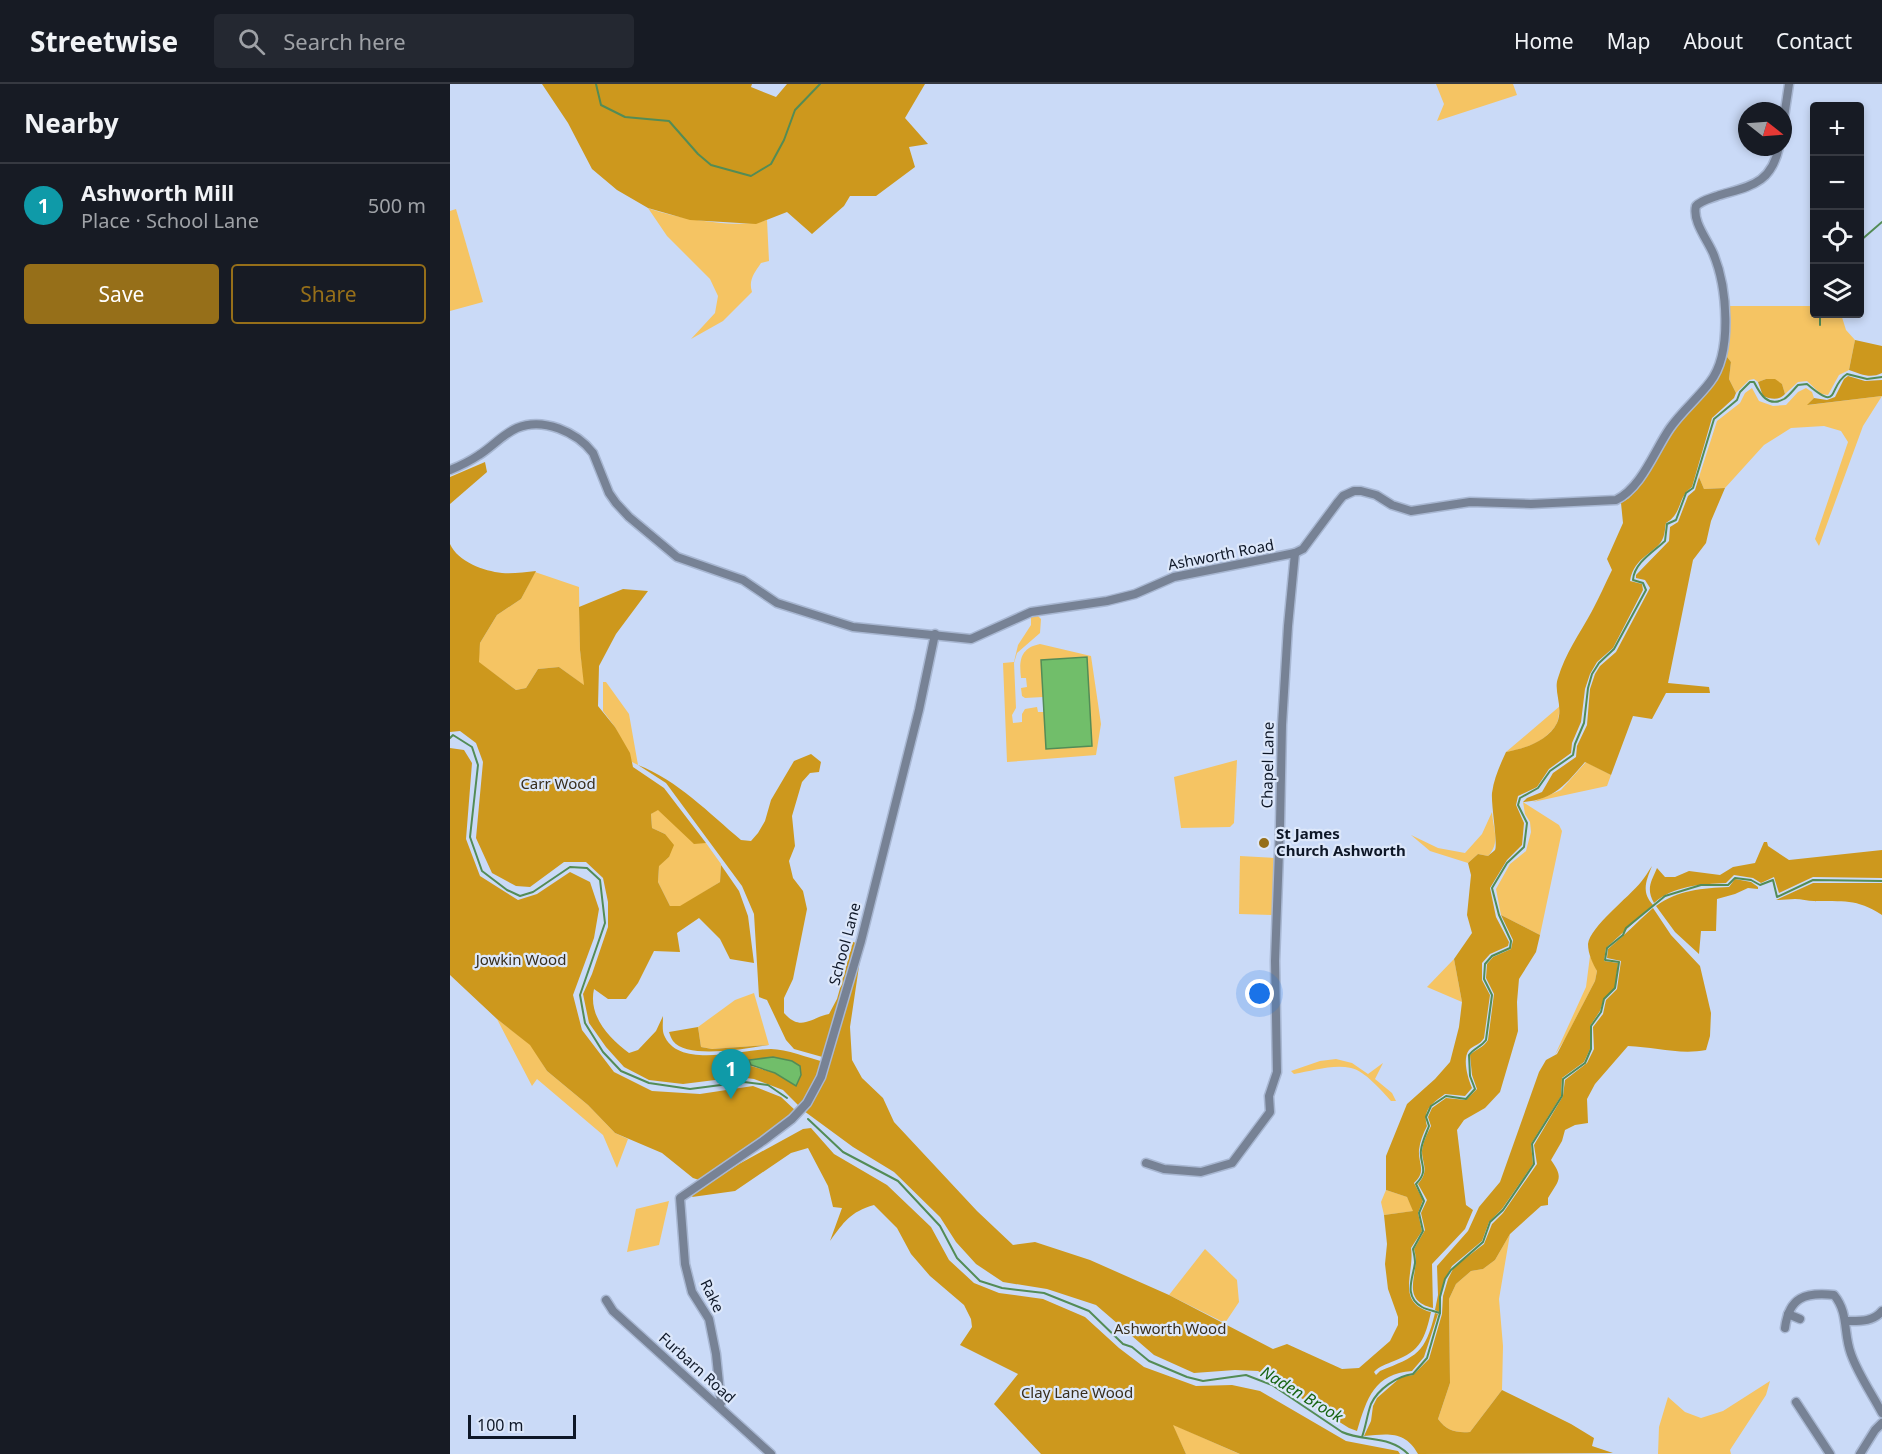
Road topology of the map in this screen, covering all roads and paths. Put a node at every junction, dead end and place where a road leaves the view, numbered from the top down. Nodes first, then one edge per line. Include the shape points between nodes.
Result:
1 (1789, 84) edge
2 (1786, 102) edge
3 (1776, 156) edge
4 (450, 470) edge
5 (1295, 554) junction
6 (935, 634) junction
7 (1146, 1163) dead end
8 (680, 1198) joint
9 (606, 1300) dead end
10 (1882, 1311) edge
11 (1788, 1314) junction
12 (1800, 1319) dead end
13 (1846, 1321) junction
14 (1785, 1328) dead end
15 (1801, 1405) dead end
16 (719, 1406) junction
17 (1882, 1413) edge
18 (1882, 1423) edge
19 (771, 1454) edge
20 (1830, 1454) edge
21 (1860, 1454) edge

1 - 2 street
3 - 5 street, Ashworth Road via 1764,179 1696,206 1695,216 1721,278 1726,321 1720,357 1712,380 1671,426 1626,495 1592,502 1470,502 1411,511 1376,495 1354,491 1344,496
4 - 6 street, Ashworth Road via 479,456 520,427 558,429 578,437 589,447 616,503 677,557 736,577 777,603 853,627
5 - 6 street, Ashworth Road via 1174,577 1117,598 1031,612 971,639
5 - 7 street, Chapel Lane via 1282,725 1275,961 1277,1072 1269,1096 1270,1112 1232,1163 1201,1172 1164,1169
6 - 8 street, School Lane via 861,941 821,1077 807,1103 778,1131
8 - 16 street, Rake via 685,1264 692,1292 708,1319 713,1337
9 - 16 street, Furbarn Road via 613,1311
10 - 13 street via 1876,1318
11 - 12 street
11 - 13 street via 1791,1305 1801,1298 1834,1295
11 - 14 street
13 - 17 street via 1848,1347
15 - 20 street
16 - 19 street, Furbarn Road
18 - 21 street

